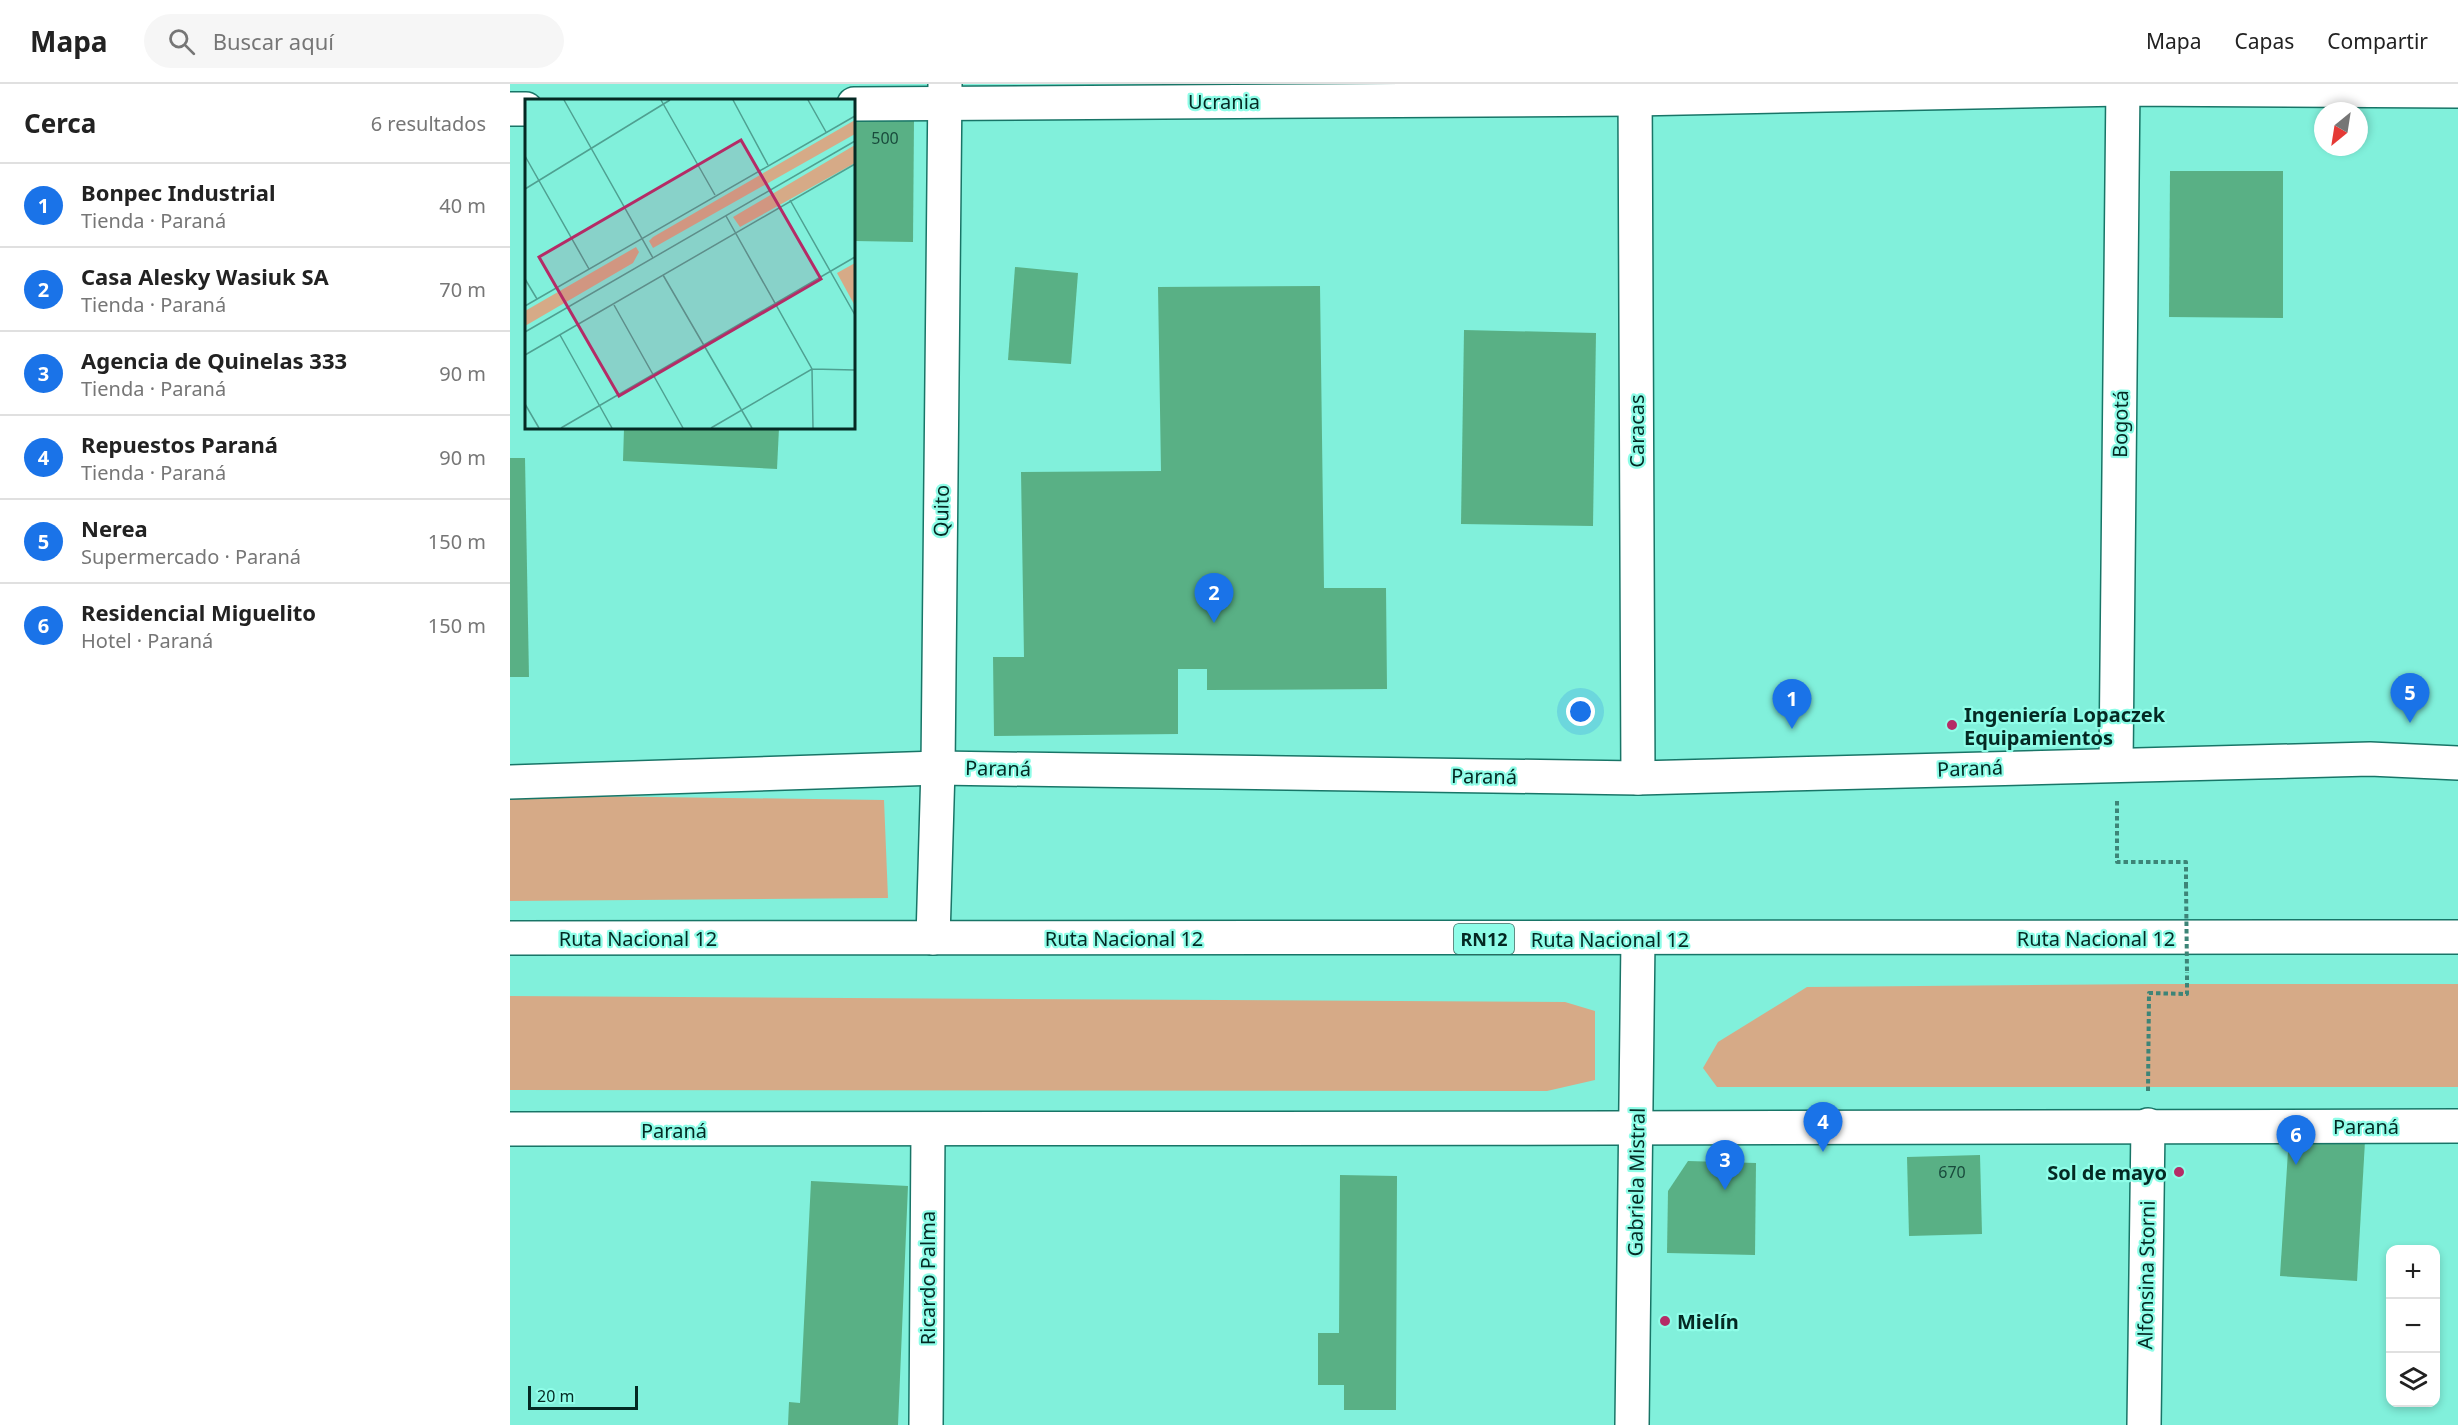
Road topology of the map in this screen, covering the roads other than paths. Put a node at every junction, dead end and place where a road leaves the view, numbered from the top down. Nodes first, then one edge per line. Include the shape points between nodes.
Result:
1 (2123, 86) edge
2 (1635, 92) edge
3 (2458, 92) edge
4 (945, 93) edge
5 (855, 104) edge
6 (2458, 763) edge
7 (2116, 764) junction
8 (938, 768) junction
9 (1638, 778) junction
10 (510, 782) edge
11 (2458, 937) edge
12 (510, 938) edge
13 (933, 938) junction
14 (1638, 939) junction
15 (2148, 1125) junction
16 (2458, 1126) edge
17 (1636, 1128) junction
18 (510, 1130) edge
19 (928, 1131) junction
20 (926, 1425) edge
21 (1632, 1425) edge
22 (2144, 1425) edge

1 - 2 main road, Ucrania
1 - 3 main road, Ucrania
1 - 7 main road, Bogotá
2 - 4 main road, Ucrania
2 - 9 main road, Caracas
4 - 5 main road, Ucrania
4 - 8 main road, Quito
6 - 7 main road, Paraná via 2370,759
7 - 9 main road, Paraná
8 - 9 main road, Paraná
8 - 10 main road, Paraná
8 - 13 main road, Quito
11 - 14 main road, Ruta Nacional 12 / RN12
12 - 13 main road, Ruta Nacional 12 / RN12
13 - 14 main road, Ruta Nacional 12 / RN12
14 - 17 main road, Gabriela Mistral
15 - 16 main road, Paraná
15 - 17 main road, Paraná
15 - 22 main road, Alfonsina Storni
17 - 19 main road, Paraná
17 - 21 main road, Gabriela Mistral
18 - 19 main road, Paraná
19 - 20 main road, Ricardo Palma

